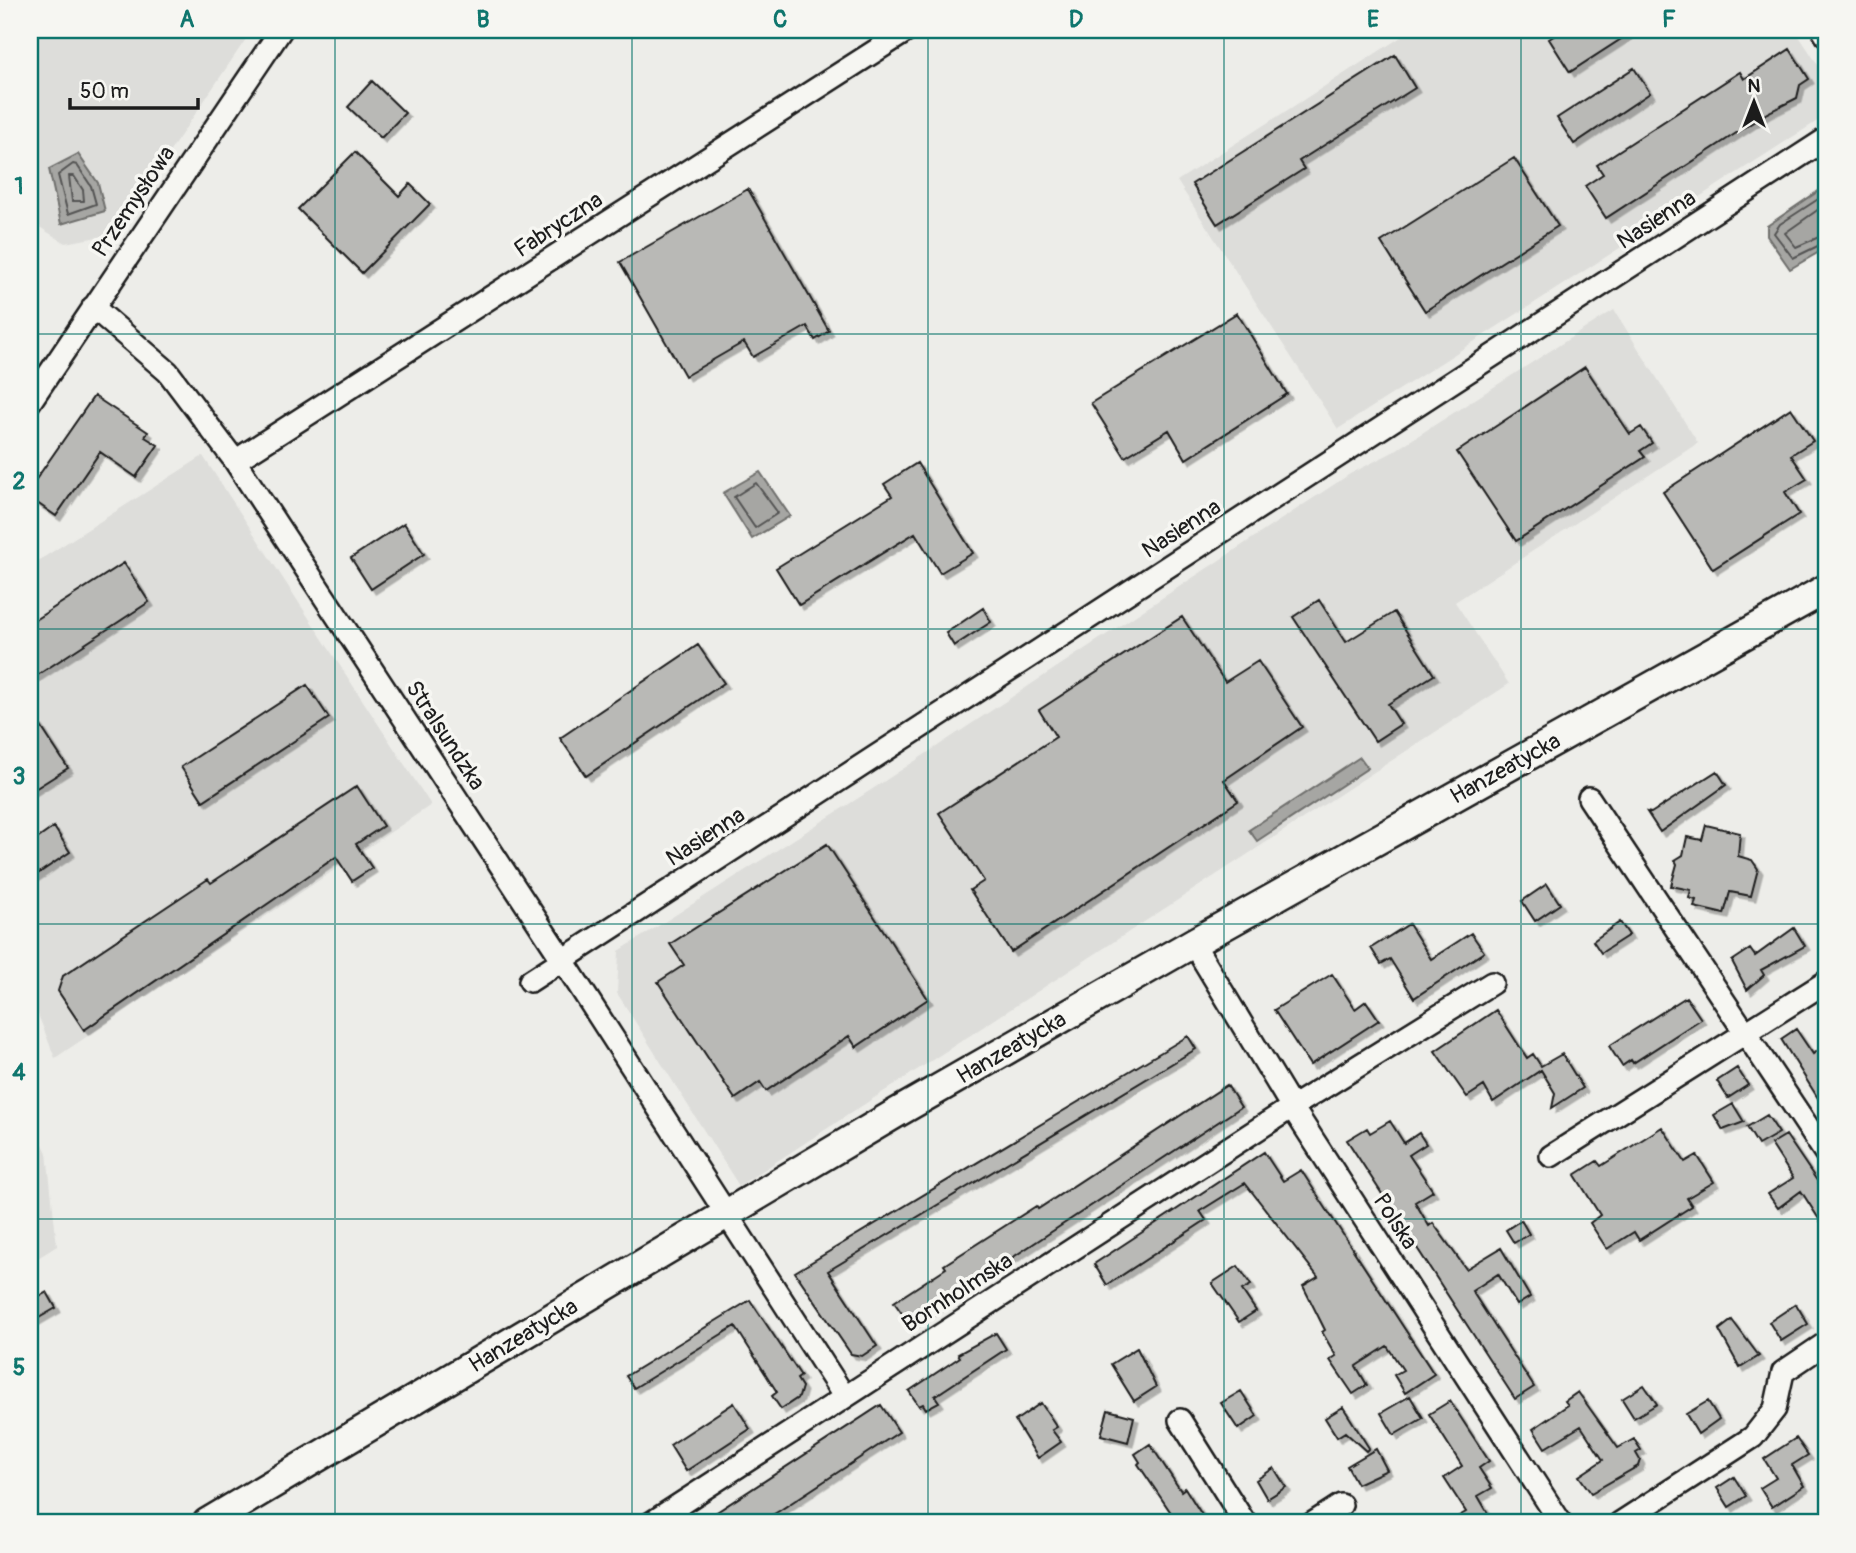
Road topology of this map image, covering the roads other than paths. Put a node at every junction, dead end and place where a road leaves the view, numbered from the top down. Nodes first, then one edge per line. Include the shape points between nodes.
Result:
1 (281, 30) edge
2 (908, 30) edge
3 (1823, 30) edge
4 (1826, 34) edge
5 (1826, 139) edge
6 (93, 307) junction
7 (30, 402) edge
8 (235, 461) junction
9 (1826, 589) edge
10 (1589, 798) dead end
11 (1193, 943) junction
12 (562, 960) junction
13 (530, 981) dead end
14 (1826, 982) edge
15 (1492, 983) dead end
16 (1747, 1031) junction
17 (1292, 1107) junction
18 (1826, 1154) edge
19 (1551, 1156) dead end
20 (728, 1214) junction
21 (1826, 1343) edge
22 (844, 1396) junction
23 (1180, 1420) dead end
24 (1341, 1505) dead end
25 (207, 1523) edge
26 (651, 1523) edge
27 (1245, 1523) edge
28 (1313, 1523) edge
29 (1561, 1523) edge
30 (1620, 1523) edge

1 - 6 street, Przemysłowa
2 - 8 street, Fabryczna
3 - 4 street
5 - 12 street, Nasienna
6 - 7 street, Przemysłowa
6 - 8 street, Stralsundzka via 168,372
8 - 12 street, Stralsundzka
9 - 11 street, Hanzeatycka
10 - 16 street
11 - 17 street, Polska
11 - 20 street, Hanzeatycka
12 - 13 street, Nasienna
12 - 20 street, Stralsundzka
14 - 16 street
15 - 17 street, Bornholmska
16 - 18 street
16 - 19 street
17 - 22 street, Bornholmska
17 - 29 street, Polska
20 - 22 street, Stralsundzka
20 - 25 street, Hanzeatycka
21 - 30 street via 1783,1372 1774,1409 1753,1437
22 - 26 street, Bornholmska
23 - 27 street
24 - 28 street

